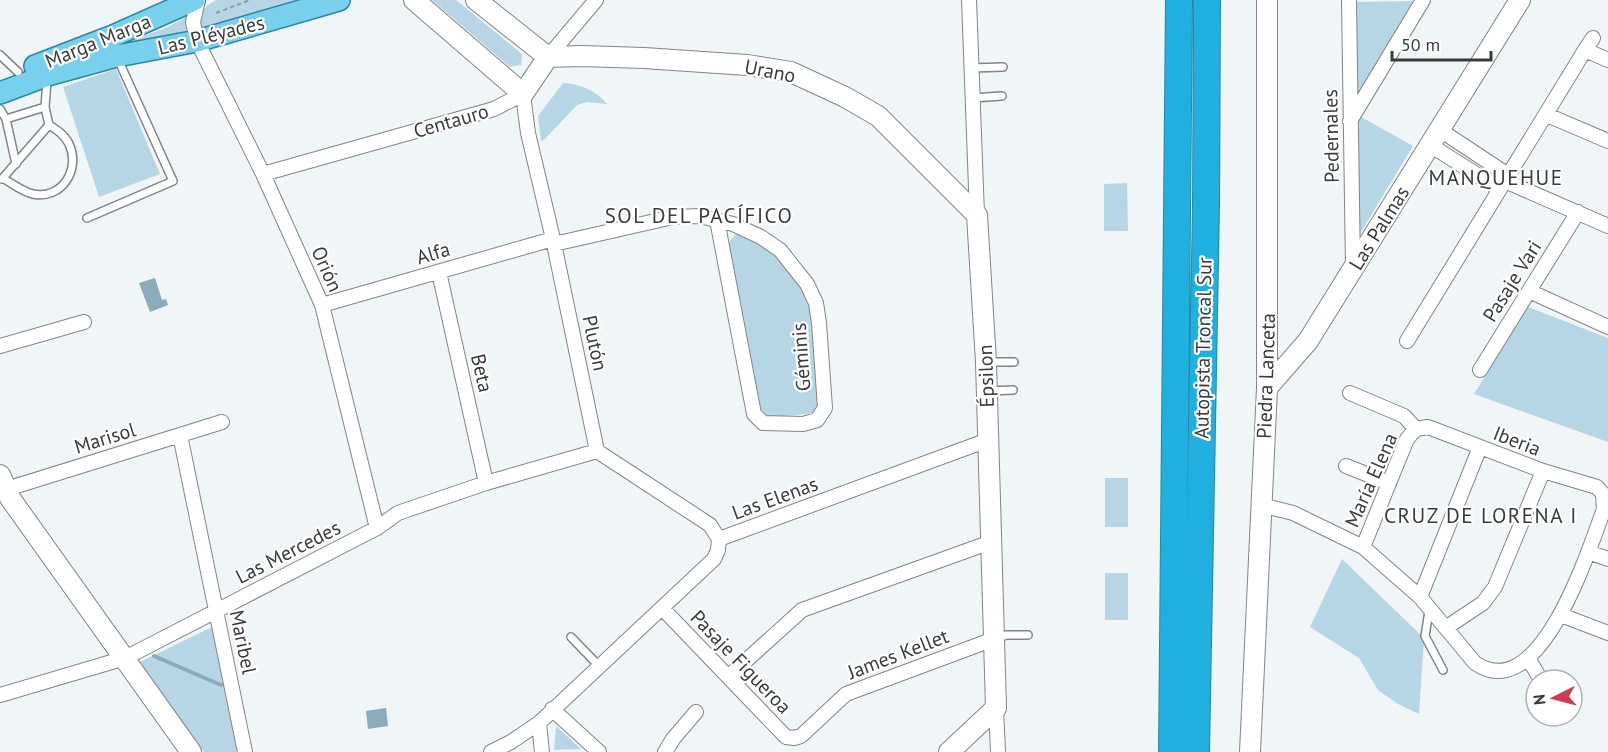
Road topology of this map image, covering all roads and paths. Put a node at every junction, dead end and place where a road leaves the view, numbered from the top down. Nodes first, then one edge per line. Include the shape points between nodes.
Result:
1 (250, 0) edge
2 (339, 0) edge
3 (414, 0) edge
4 (476, 0) edge
5 (596, 0) edge
6 (969, 0) edge
7 (1173, 0) edge
8 (1179, 0) edge
9 (1207, 0) edge
10 (1267, 0) edge
11 (1349, 0) edge
12 (1520, 0) edge
13 (191, 1) edge
14 (1422, 1) edge
15 (216, 13) dead end
16 (113, 40) junction
17 (197, 42) junction
18 (0, 55) edge
19 (548, 57) junction
20 (1608, 60) edge
21 (1003, 67) dead end
22 (971, 68) junction
23 (9, 75) edge
24 (48, 75) junction
25 (1178, 81) junction
26 (0, 93) edge
27 (523, 94) junction
28 (1002, 96) dead end
29 (972, 98) junction
30 (45, 107) junction
31 (0, 109) edge
32 (1547, 115) junction
33 (6, 119) junction
34 (1350, 121) junction
35 (49, 125) junction
36 (1435, 137) junction
37 (1608, 141) edge
38 (16, 164) junction
39 (263, 174) junction
40 (2, 179) edge
41 (1505, 181) junction
42 (1578, 212) junction
43 (977, 215) junction
44 (87, 218) dead end
45 (717, 220) junction
46 (1608, 225) edge
47 (554, 242) junction
48 (1353, 271) junction
49 (439, 272) junction
50 (1529, 291) junction
51 (322, 305) junction
52 (84, 322) dead end
53 (1608, 327) edge
54 (1407, 341) dead end
55 (0, 346) edge
56 (986, 362) junction
57 (1014, 362) dead end
58 (1480, 370) dead end
59 (1267, 388) junction
60 (1013, 390) dead end
61 (987, 391) junction
62 (1350, 393) dead end
63 (222, 422) dead end
64 (1416, 429) junction
65 (180, 435) junction
66 (988, 440) junction
67 (1480, 447) junction
68 (597, 451) junction
69 (1346, 466) dead end
70 (1543, 471) junction
71 (486, 483) junction
72 (1389, 483) junction
73 (1, 488) edge
74 (1605, 494) edge
75 (1261, 505) junction
76 (377, 528) junction
77 (719, 539) junction
78 (991, 542) junction
79 (1363, 547) junction
80 (1588, 552) junction
81 (1608, 559) edge
82 (1420, 597) junction
83 (662, 608) junction
84 (1430, 608) junction
85 (216, 611) junction
86 (1561, 615) junction
87 (1447, 627) junction
88 (1608, 633) edge
89 (1028, 635) dead end
90 (571, 637) dead end
91 (994, 639) junction
92 (126, 658) junction
93 (1527, 658) junction
94 (599, 666) junction
95 (1533, 668) edge
96 (1443, 670) dead end
97 (729, 676) junction
98 (1186, 694) junction
99 (0, 695) edge
100 (996, 708) junction
101 (552, 710) junction
102 (696, 712) dead end
103 (539, 723) junction
104 (794, 738) joint
105 (191, 752) edge
106 (245, 752) edge
107 (491, 752) edge
108 (542, 752) edge
109 (598, 752) edge
110 (665, 752) edge
111 (949, 752) edge
112 (998, 752) edge
113 (1170, 752) edge
114 (1197, 752) edge
115 (1250, 752) edge

1 - 15 path
2 - 17 main road, Las Pléyades
3 - 27 street
4 - 19 street
5 - 19 street, Centauro
6 - 22 street, Épsilon
7 - 25 highway
8 - 25 highway, Autopista Troncal Sur
9 - 98 highway, Autopista Troncal Sur via 1206,194
10 - 59 street, Piedra Lanceta
11 - 34 street, Pedernales
12 - 36 street, Las Palmas
13 - 16 main road, Marga Marga
13 - 17 street
14 - 34 street
16 - 17 main road, Las Pléyades
16 - 23 main road, Marga Marga
16 - 24 main road, Marga Marga
16 - 44 lane via 173,181
17 - 39 street, Orión
18 - 23 lane
19 - 27 street, Centauro
19 - 43 street, Urano via 644,58 791,72 878,116
20 - 32 street via 1589,44
21 - 22 lane
22 - 29 street, Épsilon
24 - 26 main road, Marga Marga
24 - 30 lane
25 - 98 highway, Autopista Troncal Sur
27 - 39 street, Centauro via 494,109
27 - 47 street, Plutón via 528,133
28 - 29 lane
29 - 43 street, Épsilon
30 - 33 lane
30 - 35 lane
31 - 33 lane
32 - 37 street
32 - 41 street
33 - 38 lane
34 - 48 street, Pedernales
35 - 38 lane
35 - 40 lane via 61,132 72,154 73,166 65,184 48,194 34,195
36 - 41 street via 1502,171
36 - 48 street, Las Palmas
38 - 40 lane
39 - 51 street, Orión
41 - 42 street
41 - 54 street
42 - 46 street
42 - 50 street, Pasaje Vari
43 - 56 street, Épsilon
45 - 45 street, Géminis via 754,414 768,424 813,422 825,408 818,313 812,293 780,250 747,230
45 - 47 street, Géminis via 673,217
47 - 49 street, Alfa
47 - 68 street, Plutón
48 - 59 street, Las Palmas via 1308,341
49 - 51 street, Alfa
49 - 71 street, Beta
50 - 53 street
50 - 58 street, Pasaje Vari
51 - 76 street, Orión
52 - 55 street
56 - 57 lane
56 - 61 street, Épsilon
59 - 75 street, Piedra Lanceta
60 - 61 lane
61 - 66 street, Épsilon
62 - 64 street via 1404,416
63 - 65 street, Marisol
64 - 67 street, Iberia via 1428,427
64 - 72 street, María Elena via 1407,439
65 - 73 street, Marisol
65 - 85 street, Maribel
66 - 77 street, Las Elenas
66 - 78 street, Épsilon
67 - 70 street, Iberia
67 - 82 street
68 - 71 street, Las Mercedes
68 - 77 street via 710,525
69 - 72 street
70 - 74 street, Iberia via 1597,487
70 - 87 street via 1495,587 1483,603
71 - 76 street, Las Mercedes via 398,513
72 - 79 street, María Elena
73 - 92 street
74 - 80 street via 1605,509
75 - 79 street via 1293,513
75 - 115 street, Piedra Lanceta
76 - 85 street, Las Mercedes
77 - 83 street, Las Elenas via 714,559
78 - 91 street, Épsilon
78 - 97 street via 802,610
79 - 82 street
80 - 81 street
80 - 86 street
82 - 84 street
83 - 94 street, Las Elenas
83 - 97 street, Pasaje Figueroa
84 - 87 street
84 - 96 lane via 1425,636
85 - 92 street, Las Mercedes
85 - 106 street, Maribel
86 - 88 street
86 - 93 street
87 - 93 street via 1484,669 1508,669
89 - 91 lane via 1007,634
90 - 94 lane
91 - 100 street, Épsilon
91 - 104 street, James Kellet via 846,694
92 - 99 street, Las Mercedes
92 - 105 street
93 - 95 street
94 - 101 street, Las Elenas
97 - 104 street, Pasaje Figueroa via 786,737
98 - 113 highway, Autopista Troncal Sur
98 - 114 highway, Autopista Troncal Sur
100 - 111 street
100 - 112 street, Épsilon
101 - 103 street, Las Elenas
101 - 109 street
102 - 110 street
103 - 107 street, Las Elenas
103 - 108 street

